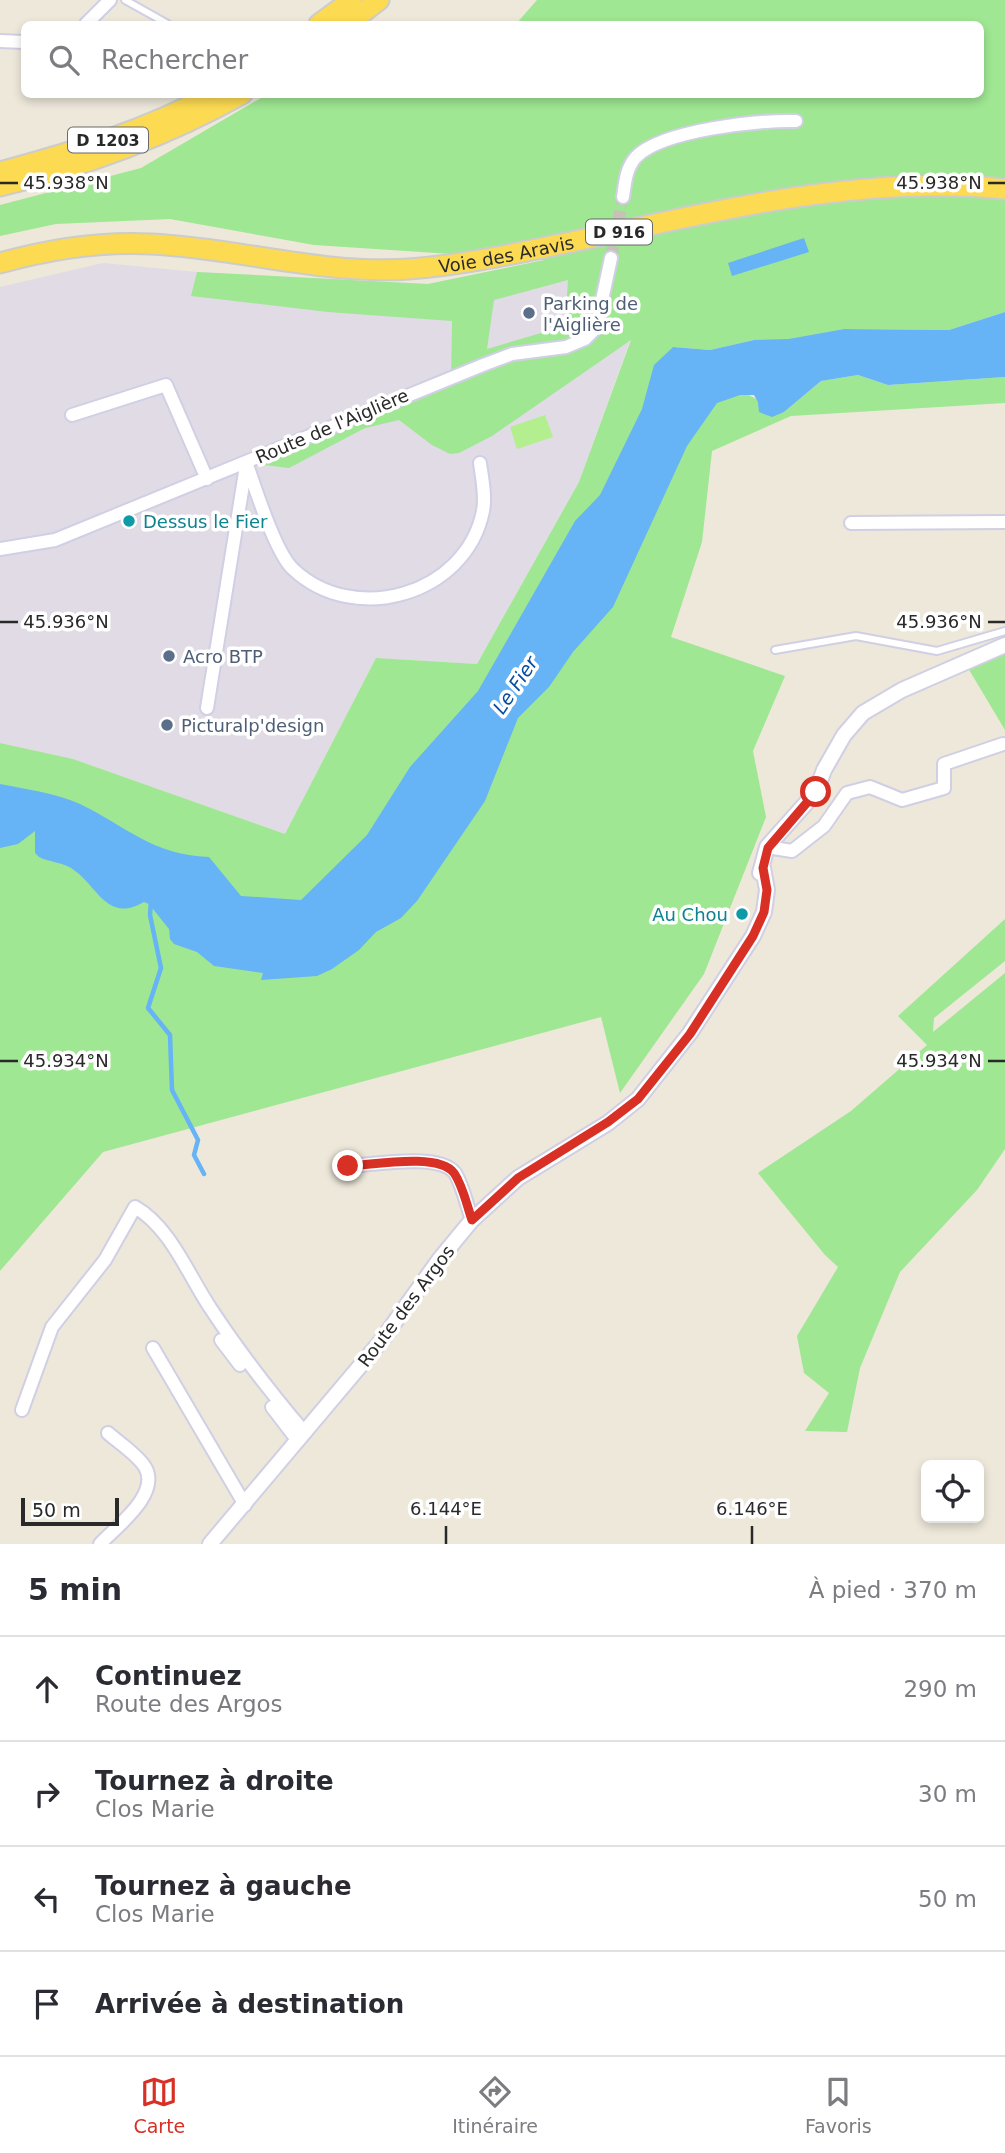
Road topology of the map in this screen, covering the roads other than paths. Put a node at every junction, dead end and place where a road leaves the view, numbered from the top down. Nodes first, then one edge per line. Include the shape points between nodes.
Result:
1 (110, 0) edge
2 (125, 0) edge
3 (352, 0) edge
4 (379, 0) edge
5 (89, 21) edge
6 (163, 21) edge
7 (323, 21) edge
8 (352, 21) edge
9 (0, 41) edge
10 (21, 42) edge
11 (204, 98) edge
12 (235, 98) edge
13 (796, 121) dead end
14 (0, 172) edge
15 (0, 186) edge
16 (1005, 189) edge
17 (623, 197) tunnel mouth
18 (611, 258) tunnel mouth
19 (2, 263) edge
20 (72, 415) dead end
21 (246, 462) junction
22 (480, 463) dead end
23 (207, 479) junction
24 (1005, 522) edge
25 (851, 523) dead end
26 (0, 549) edge
27 (1005, 631) edge
28 (1005, 645) edge
29 (775, 650) dead end
30 (207, 708) dead end
31 (1003, 744) dead end
32 (771, 842) junction
33 (348, 1166) dead end
34 (472, 1220) junction
35 (221, 1340) dead end
36 (153, 1348) dead end
37 (22, 1410) dead end
38 (108, 1433) dead end
39 (302, 1437) junction
40 (245, 1505) junction
41 (100, 1544) edge
42 (210, 1544) edge

1 - 5 street
2 - 6 lane
3 - 7 highway
4 - 8 highway
9 - 10 street
11 - 14 highway, D 1203 via 107,140
12 - 15 highway, D 1203 via 123,151
13 - 17 street via 771,120 660,139 635,158 626,174
16 - 19 highway, Voie des Aravis / D 916 via 903,186 811,194 473,261 406,269 319,267 180,246 116,243 67,248
18 - 21 street, Route de l'Aiglière via 596,328 585,339 566,347 512,354
20 - 23 street via 166,385
21 - 22 street via 291,568 319,588 357,600 409,593 449,570 468,548 483,511
21 - 23 street, Route de l'Aiglière
21 - 30 street
23 - 26 street, Route de l'Aiglière via 55,540
24 - 25 street
27 - 29 lane via 937,651 856,636
28 - 32 street, Route des Argos via 902,690 863,713 844,735 816,792 775,828
31 - 32 street via 944,764 944,788 902,800 870,787 847,793 824,825 792,850
32 - 34 street, Route des Argos via 760,870 764,912 690,1034 638,1099 518,1178
33 - 34 street via 426,1161 448,1167 456,1175
34 - 39 street, Route des Argos
35 - 39 street
36 - 40 street
37 - 39 street via 52,1326 104,1260 135,1207 156,1221
38 - 41 street via 145,1466 149,1479 145,1495
39 - 40 street, Route des Argos
40 - 42 street, Route des Argos

